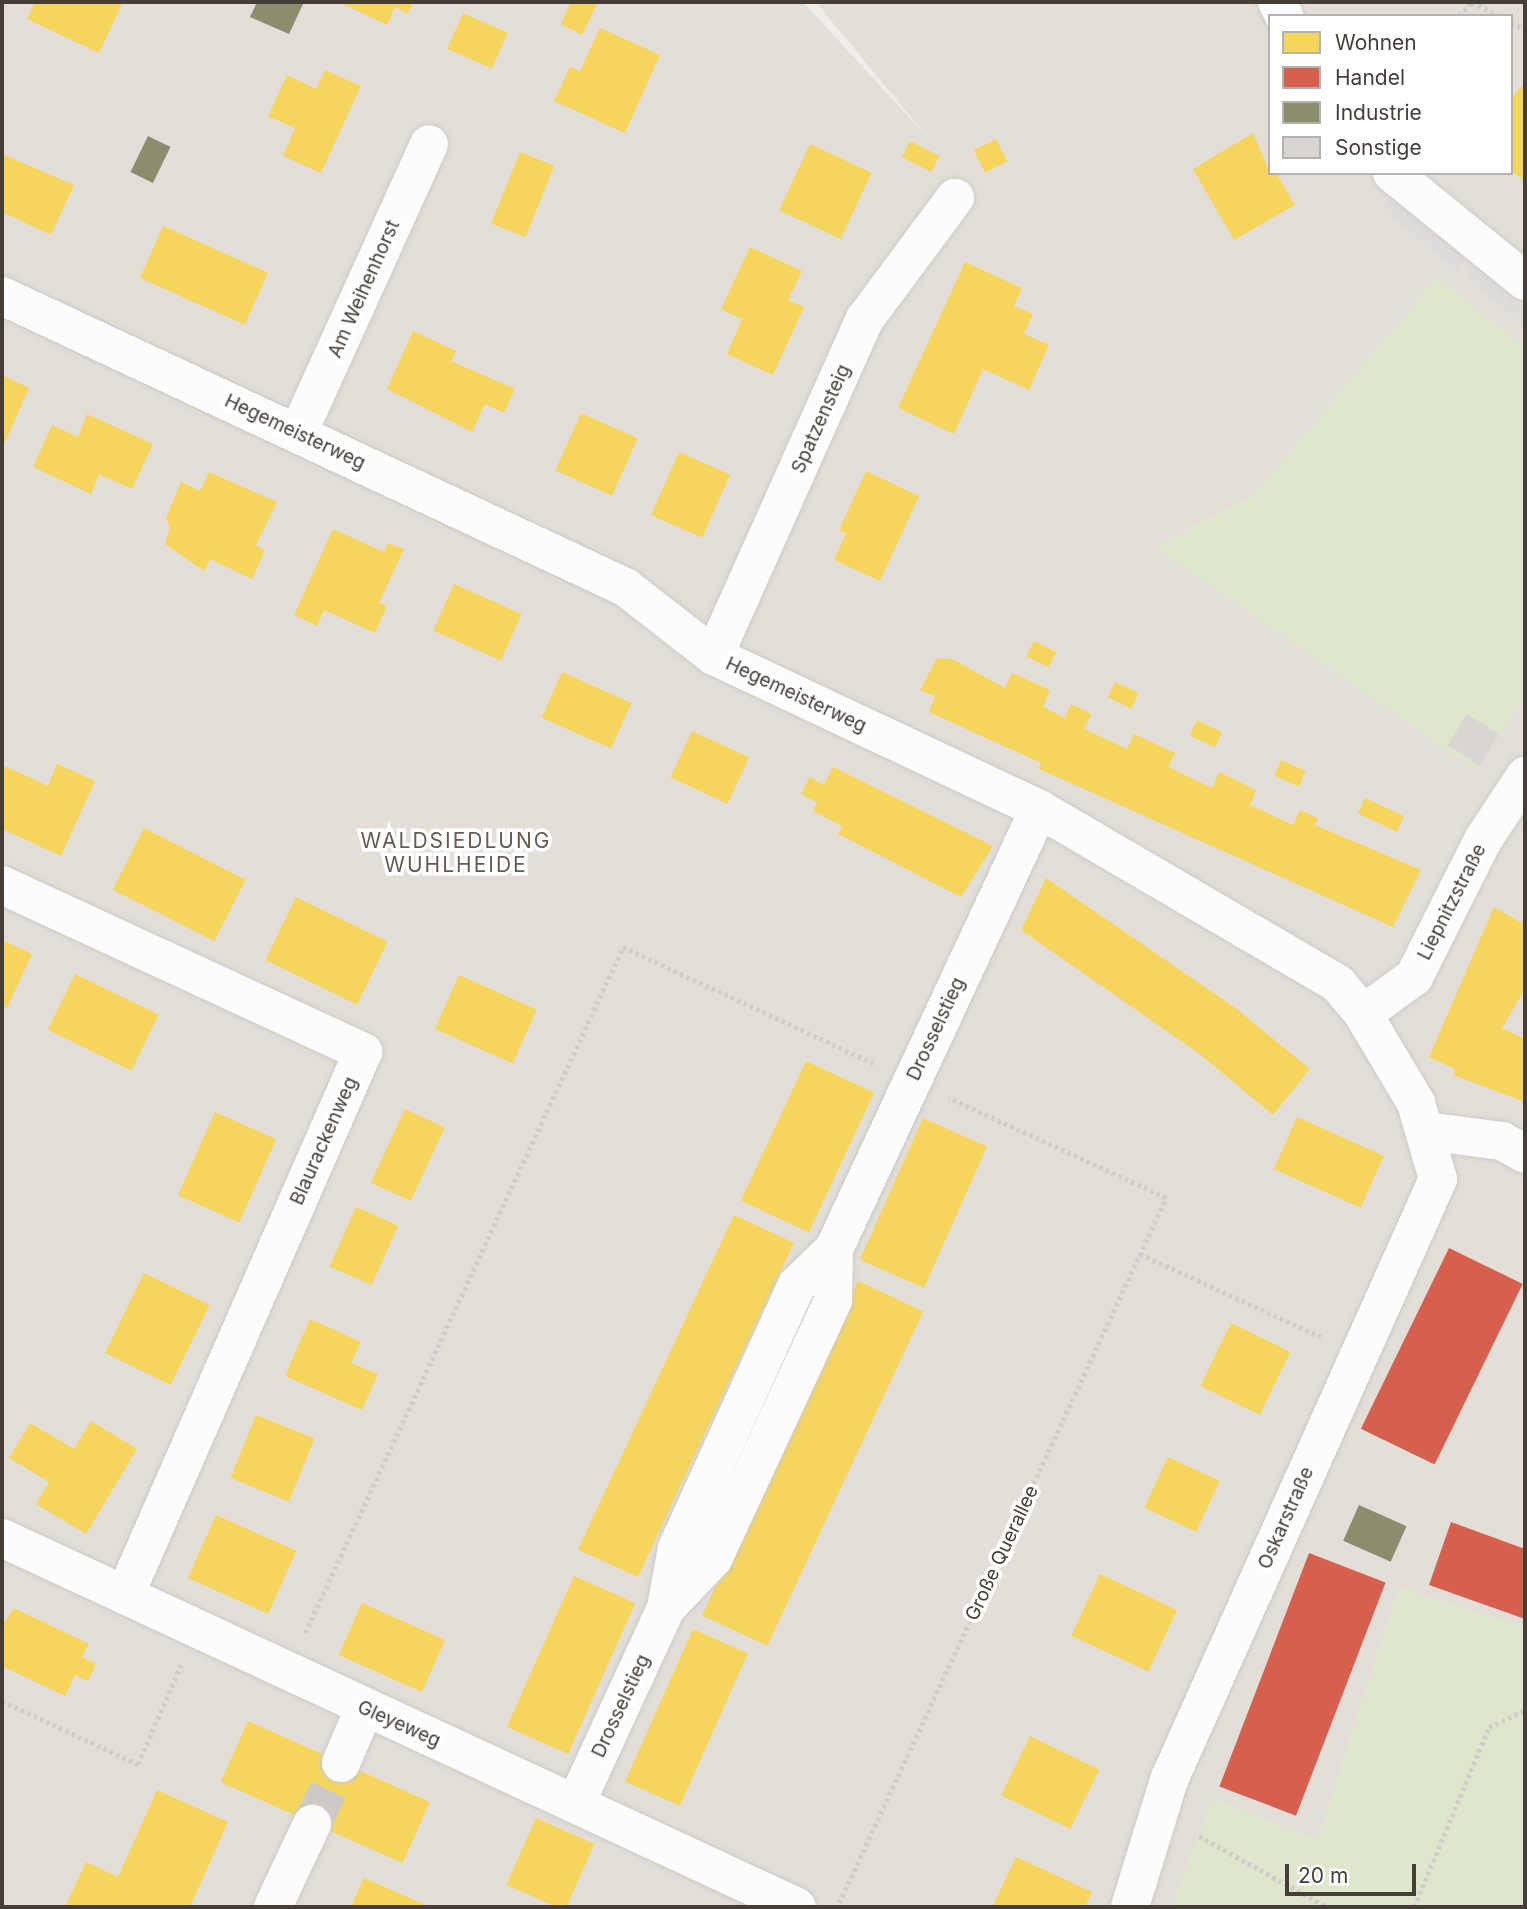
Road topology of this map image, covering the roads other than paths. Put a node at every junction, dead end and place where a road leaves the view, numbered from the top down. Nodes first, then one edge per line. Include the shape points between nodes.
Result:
1 (429, 144) dead end
2 (1394, 175) edge
3 (955, 198) dead end
4 (1525, 281) edge
5 (2, 296) edge
6 (298, 433) junction
7 (714, 656) junction
8 (1525, 776) edge
9 (1039, 809) junction
10 (2, 886) edge
11 (1363, 1014) junction
12 (1426, 1131) junction
13 (1525, 1154) edge
14 (2, 1538) edge
15 (125, 1595) junction
16 (364, 1709) junction
17 (341, 1763) tunnel mouth
18 (576, 1803) junction
19 (312, 1824) tunnel mouth
20 (273, 1907) edge
21 (797, 1907) edge
22 (1130, 1907) edge

1 - 6 street, Am Weihenhorst
2 - 4 street
3 - 7 street, Spatzensteig via 865,319
5 - 6 street, Hegemeisterweg
6 - 7 street, Hegemeisterweg via 625,587
7 - 9 street, Hegemeisterweg
8 - 11 street, Liepnitzstraße via 1483,840 1414,977
9 - 11 street, Hegemeisterweg via 1338,984
9 - 18 street, Drosselstieg via 834,1249 797,1285 677,1548 667,1608
10 - 15 street, Blaurackenweg via 363,1052
11 - 12 street, Hegemeisterweg
12 - 13 street via 1502,1141
12 - 22 street, Oskarstraße via 1438,1179 1169,1780
14 - 15 street, Gleyeweg
15 - 16 street, Gleyeweg
16 - 17 street
16 - 18 street, Gleyeweg
18 - 21 street, Gleyeweg
19 - 20 street

